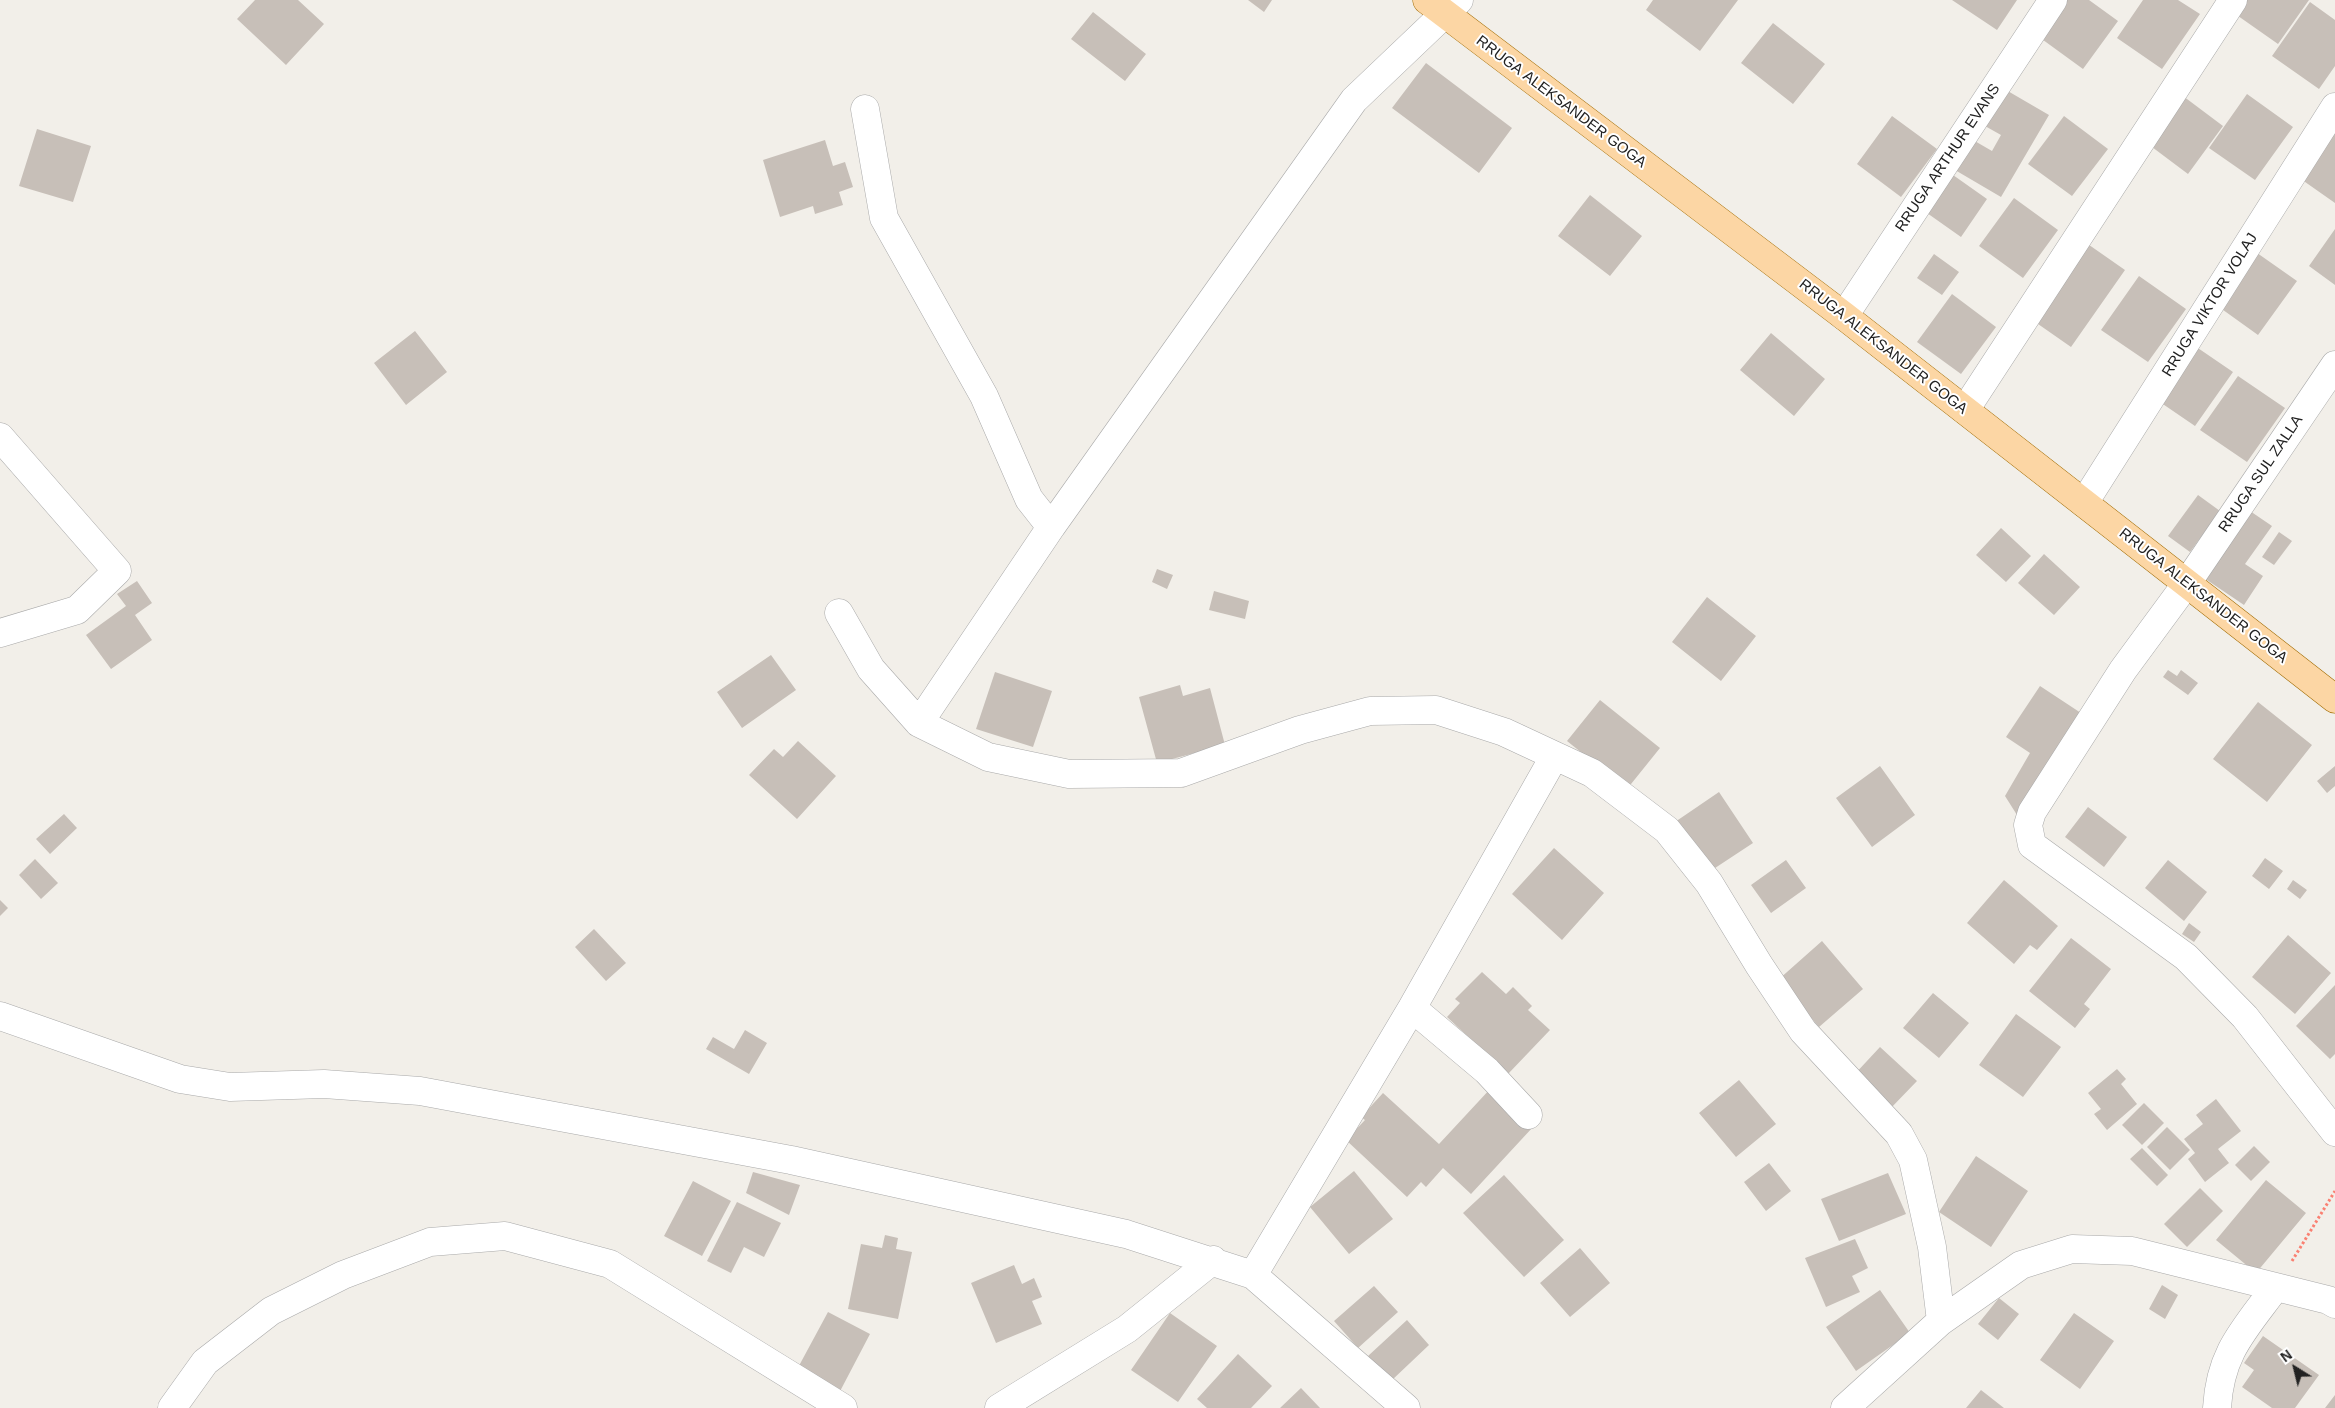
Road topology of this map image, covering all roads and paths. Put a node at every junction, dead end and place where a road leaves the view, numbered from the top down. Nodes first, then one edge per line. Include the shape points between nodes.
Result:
1 (2053, 0) edge
2 (2233, 0) edge
3 (1443, 4) edge
4 (2335, 107) edge
5 (865, 109) dead end
6 (1844, 316) junction
7 (2335, 365) edge
8 (1965, 410) junction
9 (0, 437) edge
10 (2084, 503) junction
11 (1051, 527) junction
12 (2187, 584) junction
13 (839, 613) dead end
14 (0, 633) edge
15 (2335, 699) edge
16 (919, 723) junction
17 (1554, 757) junction
18 (1412, 1008) junction
19 (0, 1016) edge
20 (1528, 1115) dead end
21 (2335, 1132) edge
22 (2335, 1191) edge
23 (1213, 1260) junction
24 (1253, 1275) junction
25 (2276, 1288) junction
26 (2335, 1304) edge
27 (1941, 1321) junction
28 (172, 1408) edge
29 (843, 1408) edge
30 (999, 1408) edge
31 (1406, 1408) edge
32 (1845, 1408) edge
33 (2217, 1408) edge

1 - 6 street, RRUGA ARTHUR EVANS
2 - 8 street
3 - 6 main road, RRUGA ALEKSANDER GOGA
3 - 11 street via 1354,100
4 - 10 street, RRUGA VIKTOR VOLAJ
5 - 11 street via 884,218 984,396 1029,499
6 - 8 main road, RRUGA ALEKSANDER GOGA
7 - 12 street, RRUGA SUL ZALLA
8 - 10 main road, RRUGA ALEKSANDER GOGA
9 - 14 street via 117,571 77,610
10 - 12 main road, RRUGA ALEKSANDER GOGA
11 - 16 street
12 - 15 main road, RRUGA ALEKSANDER GOGA
12 - 21 street, RRUGA SUL ZALLA via 2123,670 2032,812 2029,836 2032,845 2186,957 2245,1017
13 - 16 street via 871,669
16 - 17 street via 988,757 1069,774 1181,773 1300,730 1370,711 1436,710 1504,732
17 - 18 street
17 - 27 street via 1592,773 1667,830 1709,883 1758,965 1803,1031 1899,1134 1913,1160 1932,1247
18 - 20 street via 1487,1071
18 - 24 street
19 - 23 street via 180,1079 230,1087 324,1084 420,1091 791,1160 1126,1234
22 - 25 path
23 - 24 street
23 - 30 street via 1127,1329
24 - 31 street
25 - 26 street
25 - 27 street via 2132,1251 2072,1249 2022,1265
25 - 33 street via 2232,1345 2218,1384
27 - 32 street
28 - 29 street via 205,1362 271,1311 343,1275 430,1242 505,1236 610,1264

